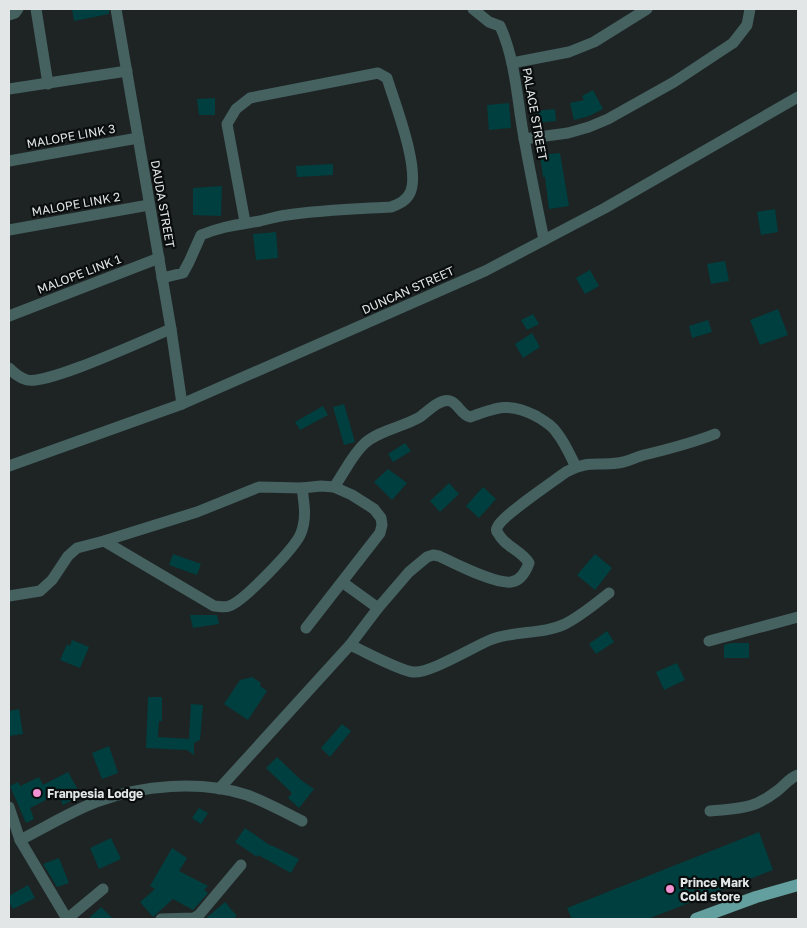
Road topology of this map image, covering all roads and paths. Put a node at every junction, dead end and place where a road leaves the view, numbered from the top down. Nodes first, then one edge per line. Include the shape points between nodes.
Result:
1 (18, 9) edge
2 (36, 9) edge
3 (116, 9) edge
4 (473, 9) edge
5 (647, 9) edge
6 (750, 9) edge
7 (9, 15) edge
8 (512, 63) junction
9 (127, 71) junction
10 (48, 84) junction
11 (9, 89) edge
12 (798, 97) edge
13 (138, 138) junction
14 (524, 139) junction
15 (9, 161) edge
16 (149, 205) junction
17 (246, 222) junction
18 (9, 230) edge
19 (544, 240) junction
20 (159, 258) junction
21 (162, 278) junction
22 (9, 316) edge
23 (171, 329) junction
24 (9, 368) edge
25 (182, 404) junction
26 (716, 434) dead end
27 (9, 466) edge
28 (576, 467) junction
29 (334, 487) junction
30 (302, 488) junction
31 (104, 541) junction
32 (342, 582) junction
33 (609, 593) dead end
34 (9, 596) edge
35 (378, 608) junction
36 (798, 617) edge
37 (306, 628) dead end
38 (709, 641) dead end
39 (350, 645) junction
40 (798, 775) edge
41 (219, 789) junction
42 (9, 806) edge
43 (710, 810) dead end
44 (302, 821) dead end
45 (20, 840) junction
46 (241, 866) dead end
47 (798, 885) edge
48 (103, 889) dead end
49 (67, 919) edge
50 (161, 919) edge
51 (696, 919) edge

1 - 7 street
2 - 10 street
3 - 9 street, DAUDA STREET
4 - 8 street, PALACE STREET via 488,22 500,26
5 - 8 street via 594,42 569,52
6 - 14 street via 747,25 733,43 666,87 589,127
8 - 14 street, PALACE STREET
9 - 10 street
9 - 13 street, DAUDA STREET
10 - 11 street
12 - 19 street, DUNCAN STREET via 657,180
13 - 15 street, MALOPE LINK 3
13 - 16 street, DAUDA STREET
14 - 19 street, PALACE STREET
16 - 18 street, MALOPE LINK 2
16 - 20 street, DAUDA STREET
17 - 17 street via 284,215 391,207 403,202 410,192 410,152 387,78 378,73 250,98 236,109 227,124
17 - 21 street via 201,235 182,273
19 - 25 street, DUNCAN STREET via 485,271
20 - 21 street, DAUDA STREET
20 - 22 street, MALOPE LINK 1
21 - 23 street, DAUDA STREET
23 - 24 street via 52,377 29,381 18,377
23 - 25 street, DAUDA STREET
25 - 27 street, DUNCAN STREET
26 - 28 street via 620,463 590,463
28 - 29 street via 557,432 543,420 515,407 465,416 447,400 418,418 372,438 358,451
28 - 35 street via 498,525 499,536 525,556 529,563 526,572 518,579 511,582 486,577 433,555 409,572
29 - 30 street
29 - 32 street via 374,509 382,525
30 - 31 street via 259,487 196,512
30 - 31 street via 305,511 301,534 240,600 228,607 214,606
31 - 34 street via 77,548 40,591
32 - 35 street
32 - 37 street
33 - 39 street via 563,625 504,635 426,672 400,668
35 - 39 street
36 - 38 street
39 - 41 street
40 - 43 street via 751,807
41 - 44 street via 246,795
41 - 45 street via 158,788 125,794 95,802
42 - 45 street
45 - 49 street
46 - 50 street via 199,915
47 - 51 main road
48 - 49 street

